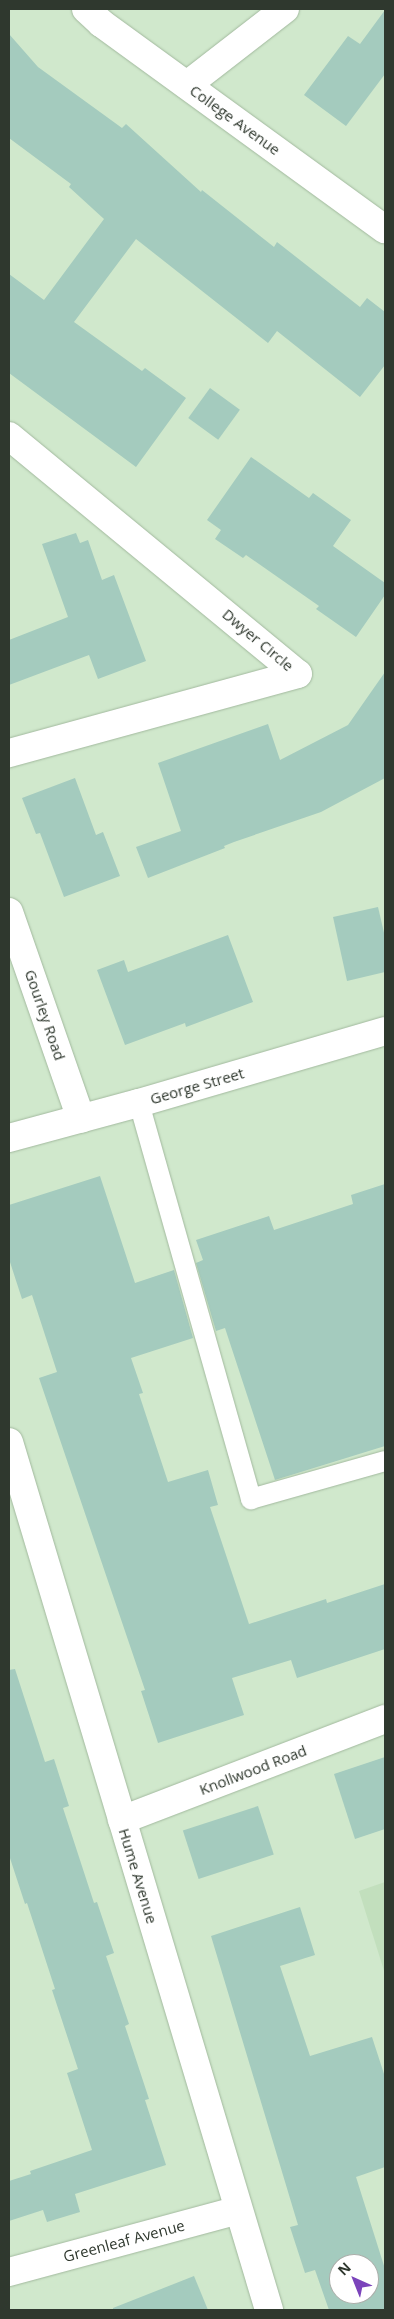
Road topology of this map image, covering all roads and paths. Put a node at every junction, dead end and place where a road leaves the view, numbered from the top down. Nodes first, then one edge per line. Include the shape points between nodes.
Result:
1 (86, 9) edge
2 (286, 9) edge
3 (187, 85) junction
4 (385, 229) edge
5 (9, 436) edge
6 (9, 753) edge
7 (9, 912) edge
8 (385, 1031) edge
9 (139, 1103) junction
10 (81, 1119) junction
11 (9, 1138) edge
12 (9, 1442) edge
13 (385, 1461) edge
14 (385, 1719) edge
15 (122, 1820) junction
16 (238, 2210) junction
17 (9, 2272) edge
18 (269, 2310) edge

1 - 3 street, College Avenue
2 - 3 street
3 - 4 street, College Avenue
5 - 6 street, Dwyer Circle via 298,674
7 - 10 street, Gourley Road
8 - 9 street, George Street
9 - 10 street, George Street
9 - 13 lane via 251,1499
10 - 11 street, George Street
12 - 15 street, Hume Avenue
14 - 15 street, Knollwood Road
15 - 16 street, Hume Avenue
16 - 17 street, Greenleaf Avenue
16 - 18 street, Hume Avenue

